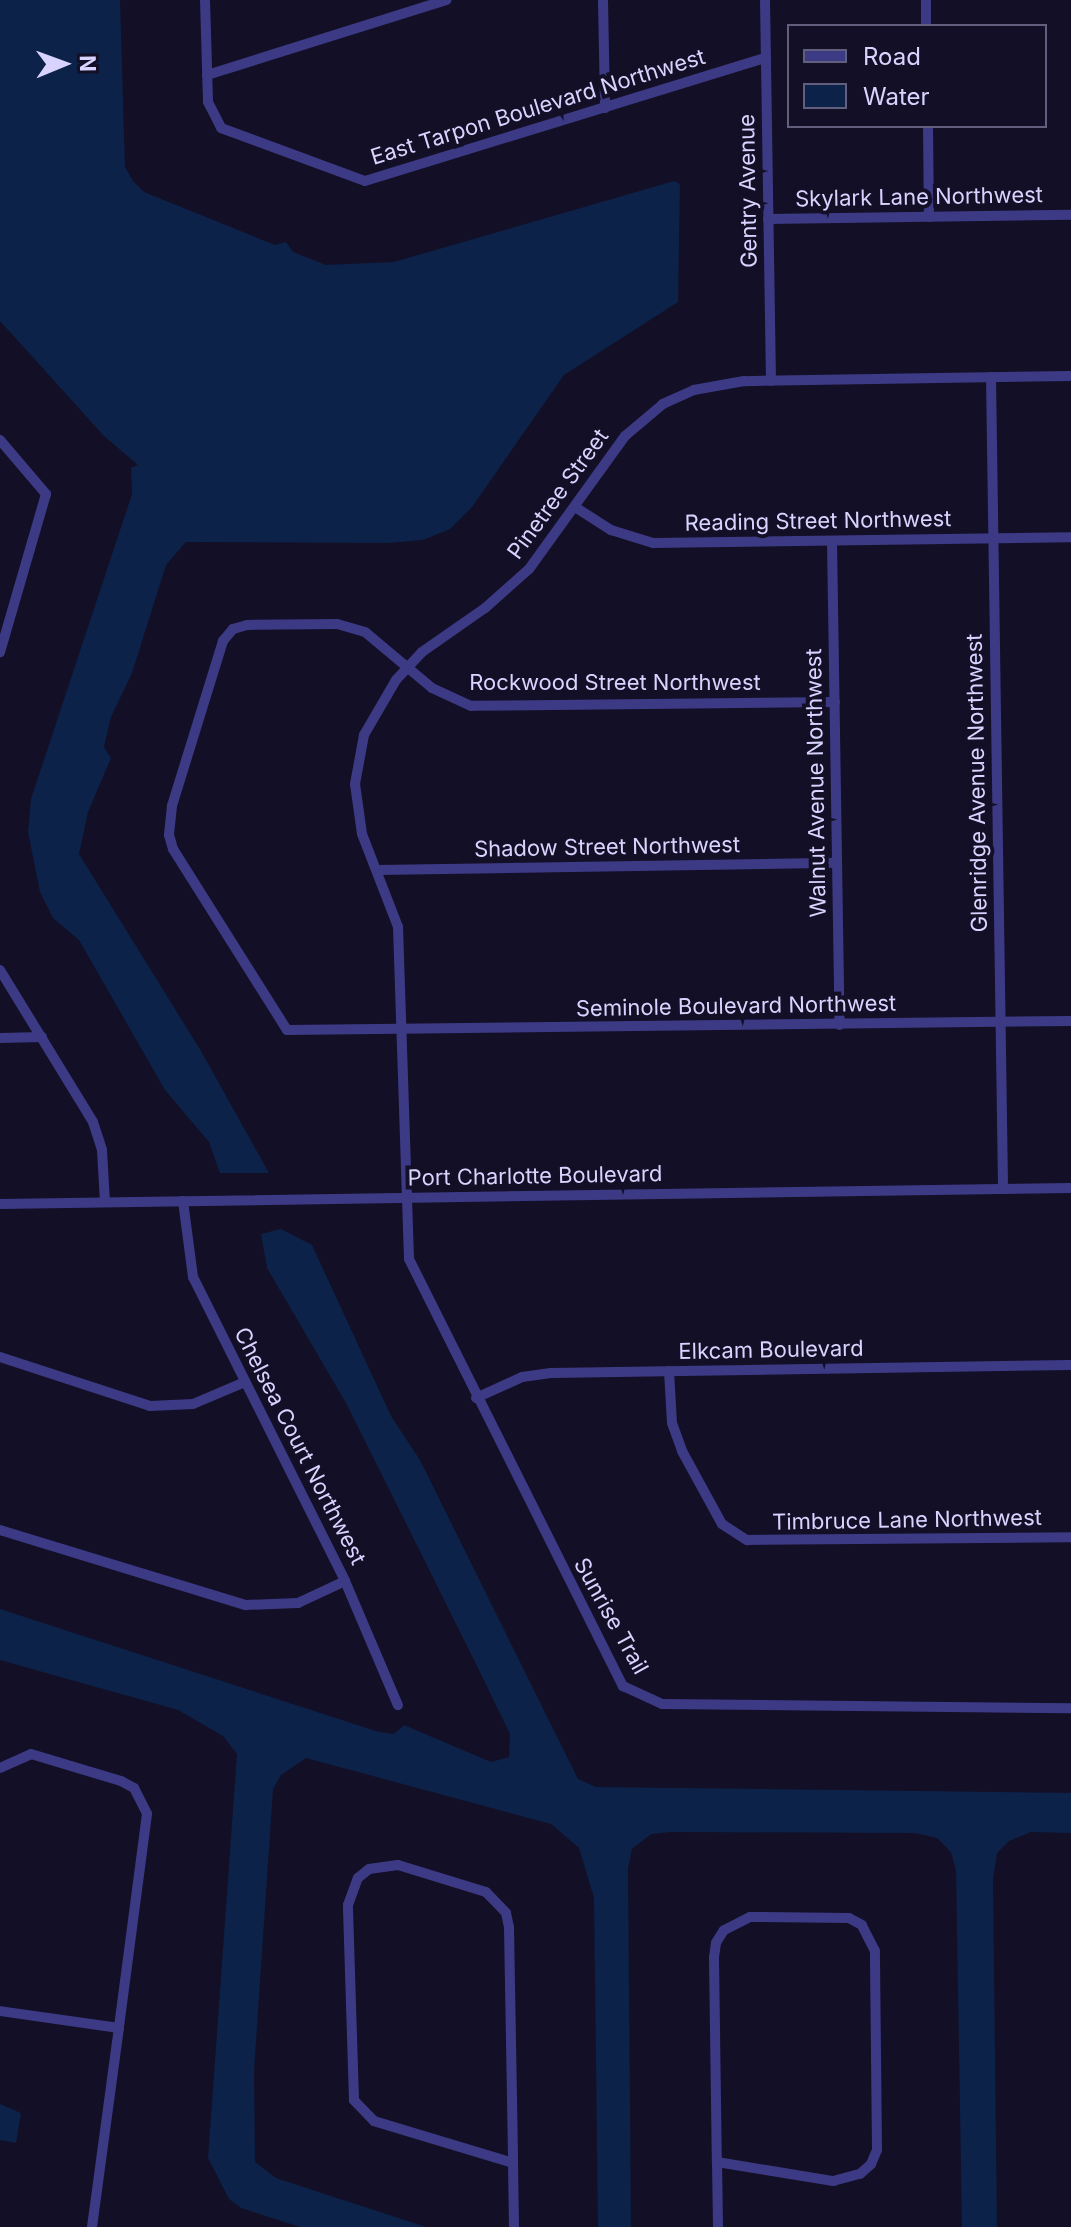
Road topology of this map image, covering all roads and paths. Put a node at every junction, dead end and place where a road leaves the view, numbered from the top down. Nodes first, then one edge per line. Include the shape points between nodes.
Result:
1 (205, 0) edge
2 (447, 0) edge
3 (603, 0) edge
4 (765, 0) edge
5 (926, 0) edge
6 (926, 24) edge
7 (765, 58) junction
8 (207, 75) junction
9 (605, 108) junction
10 (928, 128) edge
11 (1071, 215) edge
12 (929, 217) junction
13 (768, 219) junction
14 (1071, 376) edge
15 (991, 377) junction
16 (771, 381) junction
17 (0, 440) edge
18 (575, 507) junction
19 (1071, 537) edge
20 (993, 539) junction
21 (832, 541) junction
22 (0, 652) edge
23 (408, 666) junction
24 (835, 702) junction
25 (837, 863) junction
26 (378, 870) junction
27 (0, 970) edge
28 (1071, 1021) edge
29 (1001, 1022) junction
30 (840, 1025) junction
31 (402, 1031) junction
32 (42, 1037) junction
33 (0, 1038) edge
34 (1071, 1188) edge
35 (1003, 1189) junction
36 (404, 1198) junction
37 (183, 1201) junction
38 (105, 1202) junction
39 (0, 1204) edge
40 (0, 1357) edge
41 (1071, 1365) edge
42 (669, 1371) junction
43 (245, 1382) junction
44 (476, 1398) junction
45 (0, 1530) edge
46 (1071, 1537) edge
47 (345, 1581) junction
48 (398, 1705) dead end
49 (1071, 1708) edge
50 (0, 1768) edge
51 (0, 2011) edge
52 (119, 2028) junction
53 (717, 2162) junction
54 (513, 2163) junction
55 (92, 2227) edge
56 (514, 2227) edge
57 (718, 2227) edge

1 - 8 street, East Tarpon Boulevard Northwest
2 - 8 street
3 - 9 street
4 - 7 street, Gentry Avenue
5 - 6 street
7 - 9 street, East Tarpon Boulevard Northwest
7 - 13 street, Gentry Avenue
8 - 9 street, East Tarpon Boulevard Northwest via 208,102 221,128 365,181
10 - 12 street
11 - 12 street, Skylark Lane Northwest
12 - 13 street, Skylark Lane Northwest
13 - 16 street, Gentry Avenue
14 - 15 street, Pinetree Street
15 - 16 street, Pinetree Street
15 - 20 street, Glenridge Avenue Northwest
16 - 18 street, Pinetree Street via 710,385 663,404 625,436
17 - 22 street via 46,494
18 - 21 street, Reading Street Northwest via 611,530 653,543
18 - 23 street, Pinetree Street via 508,590
19 - 20 street, Reading Street Northwest
20 - 21 street, Reading Street Northwest
20 - 29 street, Glenridge Avenue Northwest
21 - 24 street, Walnut Avenue Northwest
23 - 24 street, Rockwood Street Northwest via 444,697 471,706
23 - 26 street, Pinetree Street via 370,719 356,768 358,818
23 - 31 street, Rockwood Street Northwest via 378,639 351,627 233,629 223,641 169,820 173,849 287,1030
24 - 25 street, Walnut Avenue Northwest
25 - 26 street, Shadow Street Northwest
25 - 30 street, Walnut Avenue Northwest
26 - 31 street, Pinetree Street via 398,927
27 - 32 street
28 - 29 street, Seminole Boulevard Northwest
29 - 30 street, Seminole Boulevard Northwest
29 - 35 street, Glenridge Avenue Northwest
30 - 31 street, Seminole Boulevard Northwest
31 - 36 street, Pinetree Street
32 - 33 street
32 - 38 street via 98,1136
34 - 35 street, Port Charlotte Boulevard
35 - 36 street, Port Charlotte Boulevard
36 - 37 street, Port Charlotte Boulevard
36 - 44 street, Sunrise Trail via 406,1244 414,1273
37 - 38 street, Port Charlotte Boulevard
37 - 43 street, Chelsea Court Northwest via 185,1248 193,1277
38 - 39 street, Port Charlotte Boulevard
40 - 43 street via 150,1406 193,1404
41 - 42 street, Elkcam Boulevard
42 - 44 street, Elkcam Boulevard via 537,1374
42 - 46 street, Timbruce Lane Northwest via 672,1423 682,1451 722,1524 747,1540
43 - 47 street, Chelsea Court Northwest
44 - 49 street, Sunrise Trail via 615,1675 634,1696 662,1704
45 - 47 street via 246,1605 298,1603
47 - 48 street, Chelsea Court Northwest
50 - 52 street via 31,1754 121,1781 143,1800 147,1814
51 - 52 street
52 - 55 street
53 - 53 street via 833,2181 847,2180 871,2164 877,2150 875,1951 862,1925 849,1918 750,1917 735,1921 716,1943
53 - 57 street
54 - 54 street via 506,1913 486,1892 398,1865 369,1869 358,1878 348,1905 354,2100 374,2121
54 - 56 street

